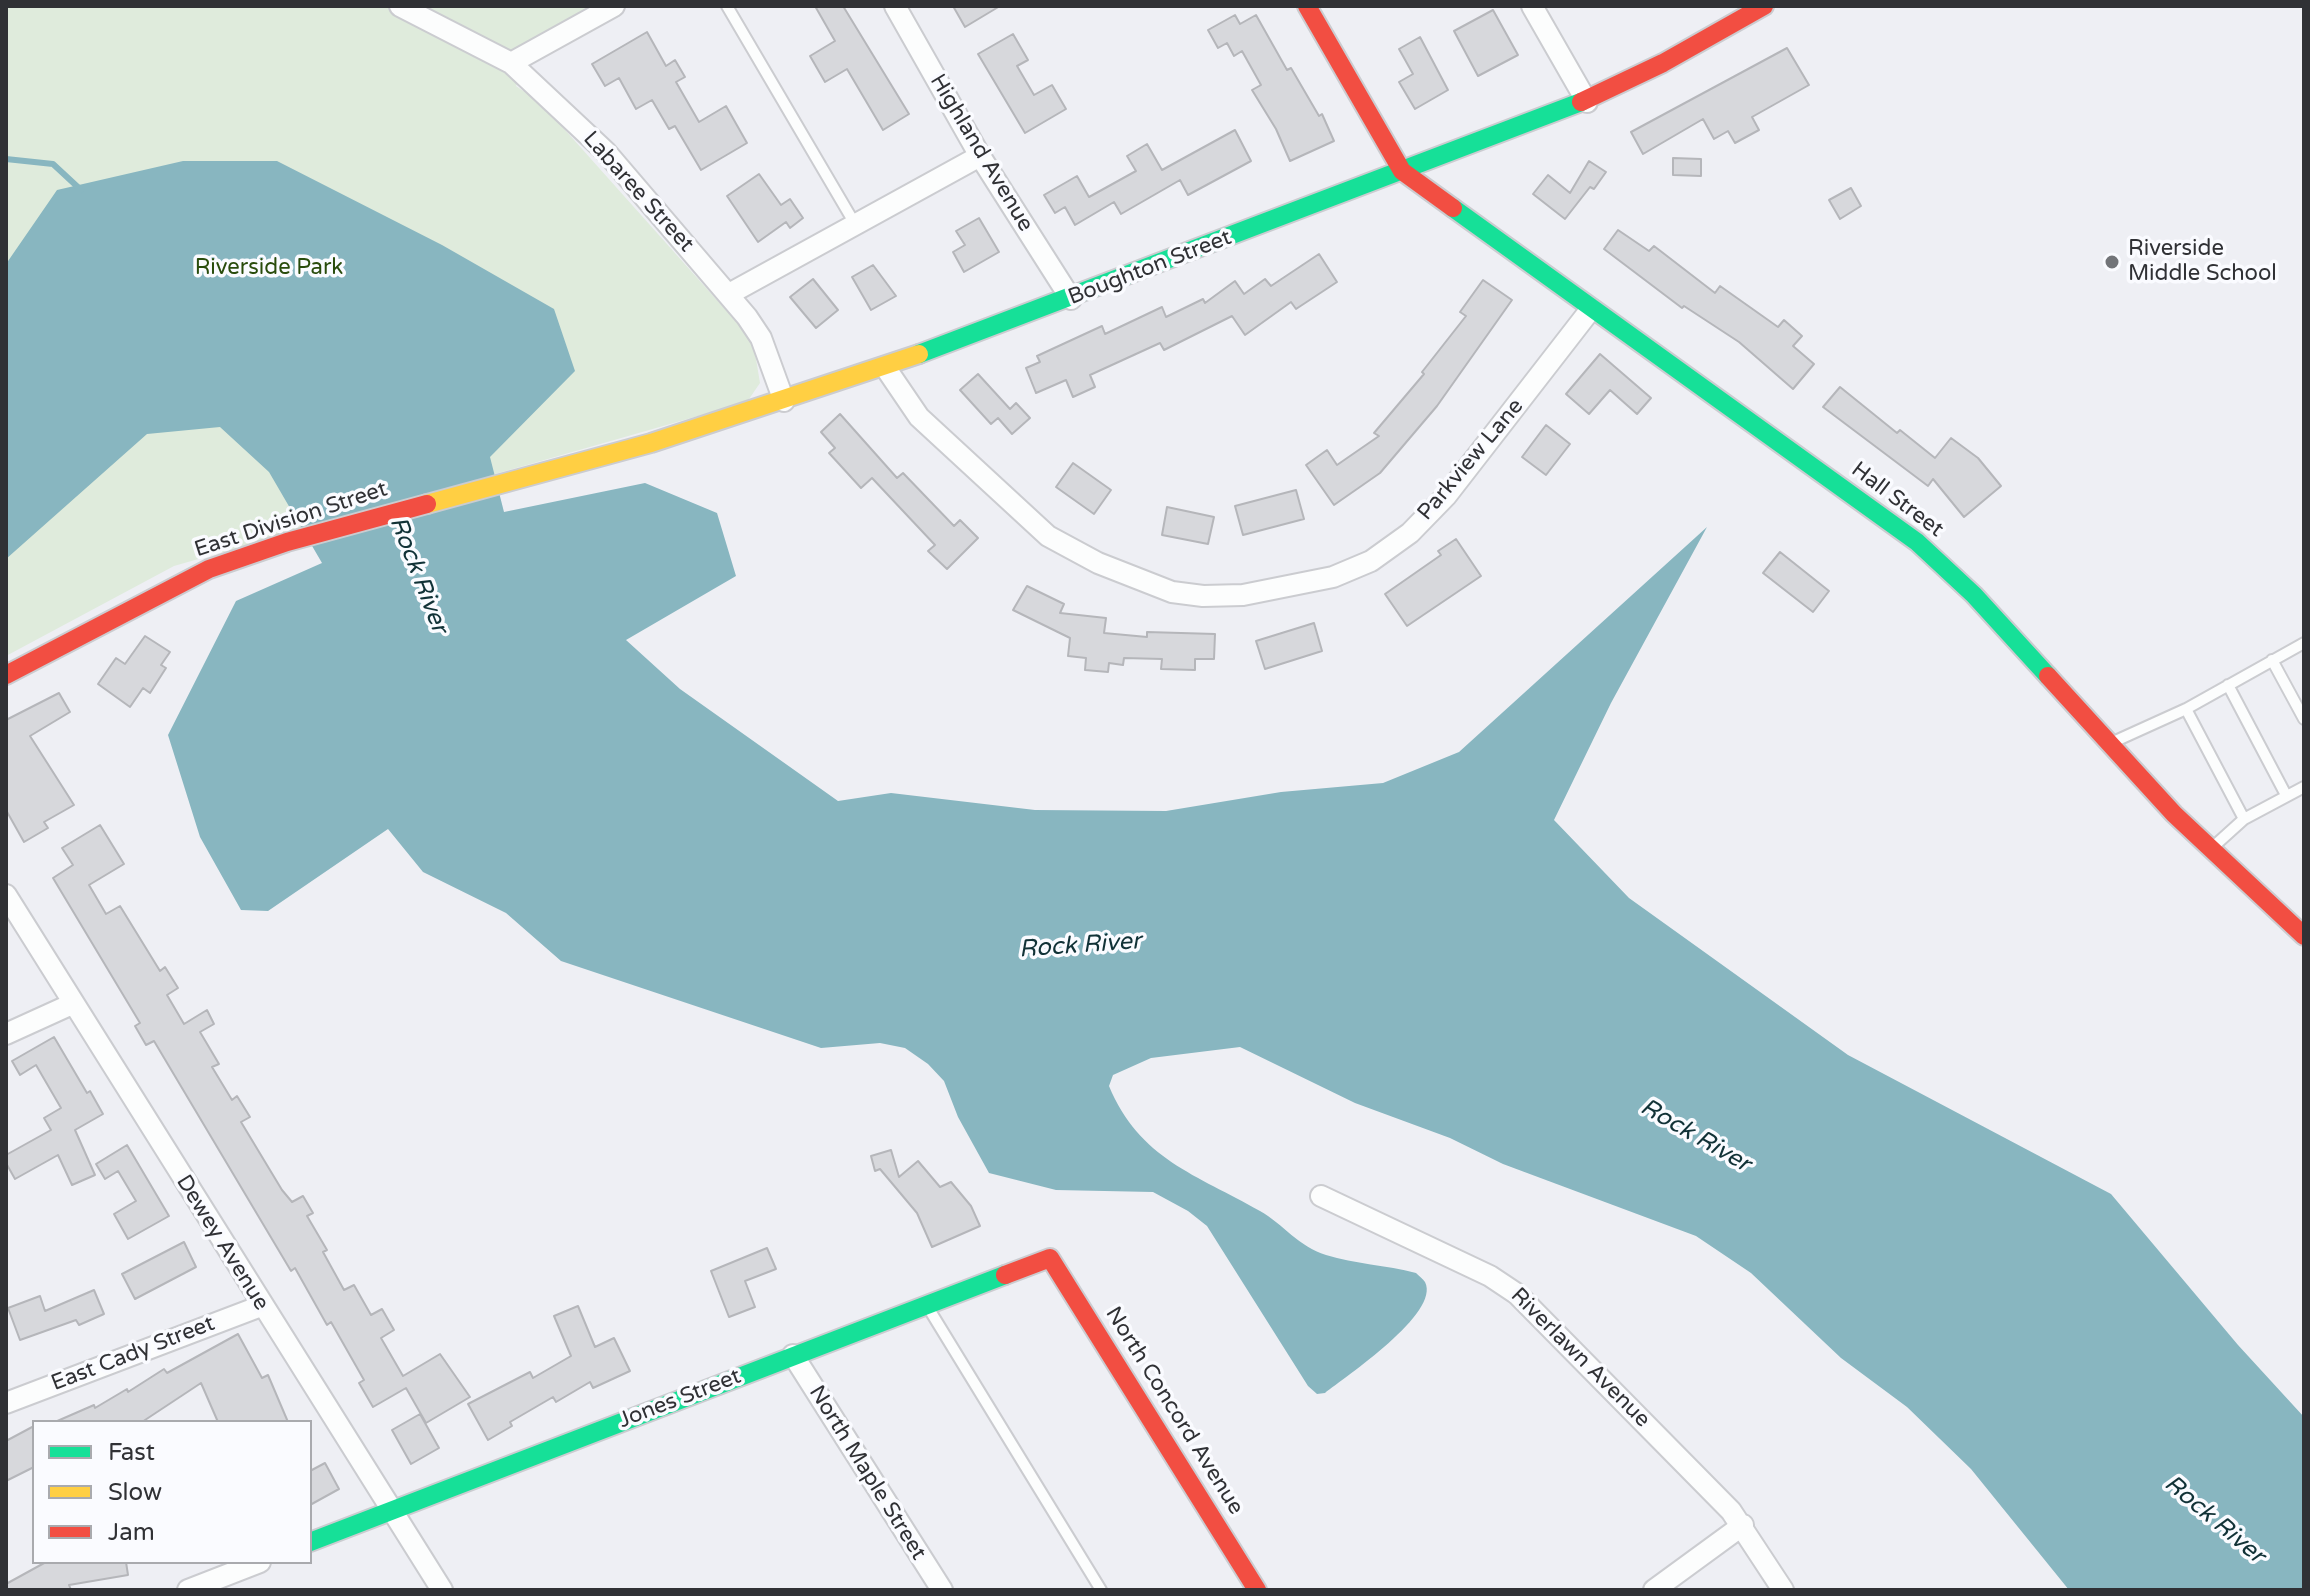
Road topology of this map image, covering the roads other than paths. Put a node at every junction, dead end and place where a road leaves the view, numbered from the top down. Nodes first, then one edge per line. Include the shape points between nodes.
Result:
1 (400, 6) edge
2 (614, 6) edge
3 (727, 6) edge
4 (895, 6) edge
5 (1307, 6) edge
6 (1532, 6) edge
7 (1764, 6) edge
8 (511, 63) junction
9 (1587, 102) junction
10 (980, 156) junction
11 (1402, 171) junction
12 (855, 224) junction
13 (729, 294) junction
14 (1071, 299) junction
15 (1591, 309) junction
16 (885, 367) junction
17 (784, 401) junction
18 (515, 479) joint
19 (2304, 643) edge
20 (2272, 660) junction
21 (6, 675) edge
22 (2228, 685) junction
23 (2186, 709) junction
24 (2304, 719) edge
25 (2109, 744) junction
26 (2304, 787) edge
27 (2286, 795) junction
28 (2244, 819) junction
29 (2211, 849) junction
30 (6, 895) edge
31 (2304, 936) edge
32 (72, 1004) junction
33 (6, 1034) edge
34 (1321, 1196) dead end
35 (1050, 1258) joint
36 (925, 1304) junction
37 (261, 1306) junction
38 (793, 1355) junction
39 (6, 1403) edge
40 (392, 1510) junction
41 (1743, 1525) junction
42 (312, 1541) edge
43 (255, 1564) edge
44 (193, 1589) edge
45 (442, 1590) edge
46 (942, 1590) edge
47 (1101, 1590) edge
48 (1257, 1590) edge
49 (1654, 1590) edge
50 (1783, 1590) edge

1 - 8 street, Labaree Street
2 - 8 street
3 - 12 lane
4 - 10 street, Highland Avenue
5 - 11 street
6 - 9 street
7 - 9 street, Boughton Street
8 - 13 street, Labaree Street via 606,152
9 - 11 street, Boughton Street
10 - 12 street
10 - 14 street, Highland Avenue
11 - 14 street, Boughton Street
11 - 15 street, Hall Street
12 - 13 street
13 - 17 street, Labaree Street via 761,338
14 - 16 street, Boughton Street
15 - 16 street, Parkview Lane via 1446,496 1410,533 1371,561 1333,577 1243,595 1172,592 1056,542 1029,523 919,417
15 - 25 street, Hall Street via 1917,542 1966,587
16 - 17 street, Boughton Street
17 - 18 street, Boughton Street
18 - 21 street, East Division Street via 209,569
19 - 20 lane
20 - 22 lane
20 - 24 lane
22 - 23 lane
22 - 27 lane
23 - 25 lane
23 - 28 lane
25 - 29 street, Hall Street
26 - 27 lane
27 - 28 lane
28 - 29 lane
29 - 31 street, Hall Street
30 - 32 street, Dewey Avenue
32 - 33 street
32 - 37 street, Dewey Avenue
34 - 41 street, Riverlawn Avenue via 1505,1284
35 - 36 street, Jones Street
35 - 48 street, North Concord Avenue
36 - 38 street, Jones Street
36 - 47 lane
37 - 39 street, East Cady Street
37 - 40 street, Dewey Avenue
38 - 40 street, Jones Street
38 - 46 street, North Maple Street
40 - 42 street, Jones Street
40 - 45 street, Dewey Avenue
41 - 49 street
41 - 50 street, Riverlawn Avenue
43 - 44 street

